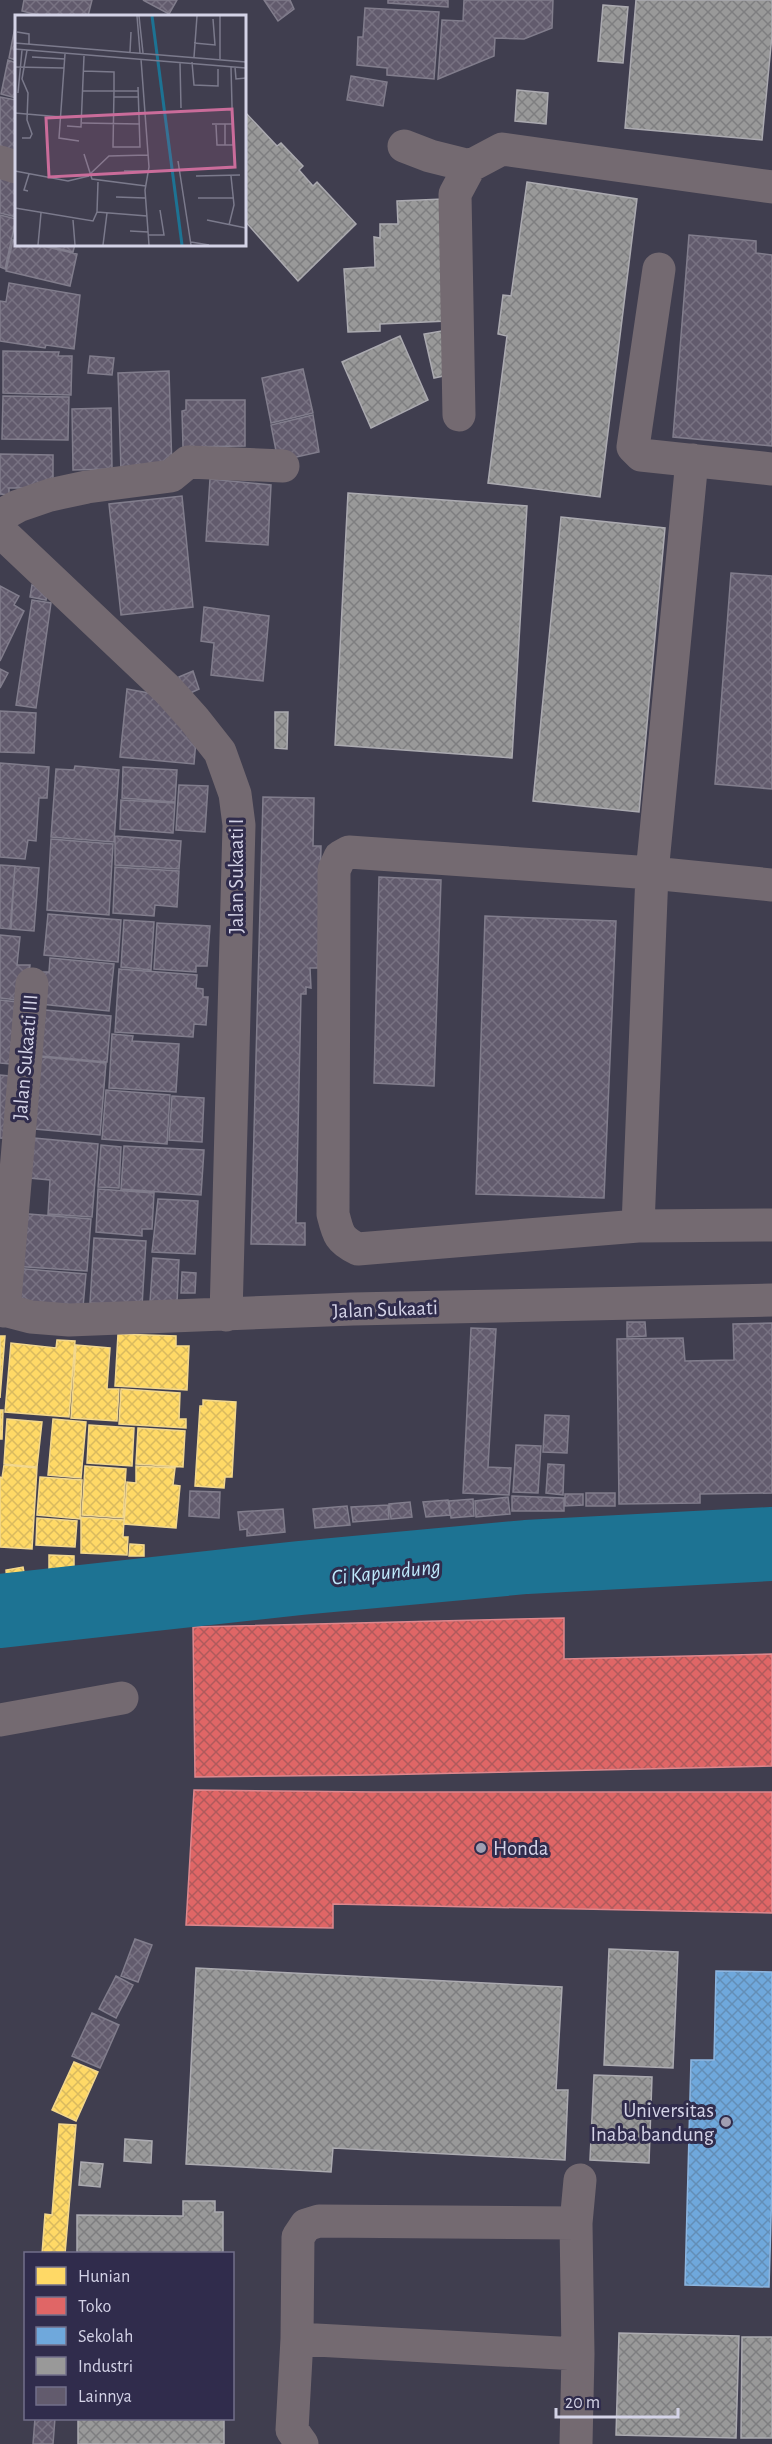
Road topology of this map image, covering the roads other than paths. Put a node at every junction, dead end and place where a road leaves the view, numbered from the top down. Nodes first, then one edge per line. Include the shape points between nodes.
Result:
1 (404, 146) dead end
2 (0, 162) edge
3 (15, 166) edge
4 (470, 166) junction
5 (772, 187) edge
6 (658, 269) dead end
7 (459, 415) dead end
8 (692, 460) junction
9 (283, 466) dead end
10 (772, 469) edge
11 (0, 516) edge
12 (0, 531) edge
13 (652, 873) junction
14 (772, 885) edge
15 (32, 984) dead end
16 (772, 1225) edge
17 (638, 1226) junction
18 (772, 1300) edge
19 (2, 1310) edge
20 (226, 1315) junction
21 (122, 1698) dead end
22 (0, 1720) edge
23 (580, 2180) dead end
24 (576, 2223) junction
25 (297, 2339) junction
26 (578, 2354) junction
27 (302, 2444) edge
28 (576, 2444) edge

1 - 4 street
2 - 3 street
4 - 5 street via 502,149
4 - 7 street via 455,194
6 - 8 street via 633,447 641,455
8 - 10 street
8 - 13 street
9 - 11 street via 188,462 171,476 50,495
12 - 20 street, Jalan Sukaati I via 168,690 220,752 235,794 239,825
13 - 14 street
13 - 17 street
13 - 17 street via 349,852 340,857 334,870 333,1214 344,1242 358,1249 379,1249
15 - 19 street, Jalan Sukaati III
16 - 17 street
18 - 20 street, Jalan Sukaati
19 - 20 street, Jalan Sukaati via 69,1320
21 - 22 street
23 - 24 street
24 - 25 street via 319,2221 306,2225 298,2237
24 - 26 street
25 - 26 street
25 - 27 street via 292,2430
26 - 28 street

